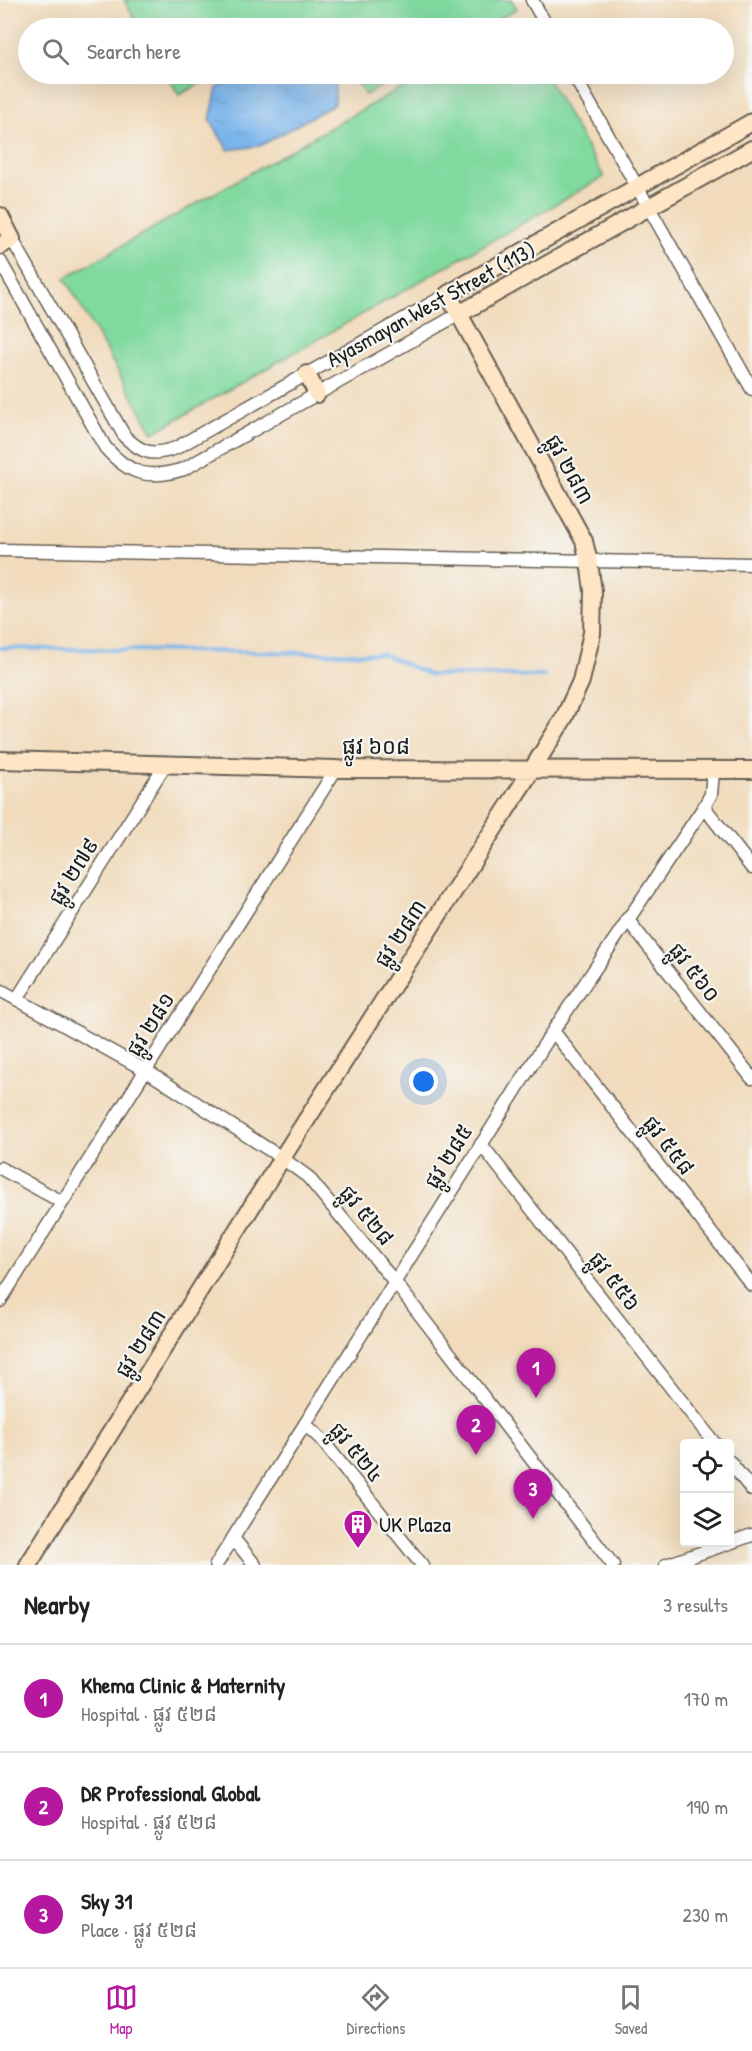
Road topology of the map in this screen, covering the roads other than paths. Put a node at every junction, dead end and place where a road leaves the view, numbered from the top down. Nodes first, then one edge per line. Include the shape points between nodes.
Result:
1 (532, 0) edge
2 (542, 18) edge
3 (579, 84) edge
4 (752, 122) edge
5 (752, 149) edge
6 (637, 187) junction
7 (648, 207) junction
8 (0, 217) edge
9 (6, 242) edge
10 (0, 261) edge
11 (448, 294) junction
12 (459, 314) junction
13 (307, 374) junction
14 (752, 389) edge
15 (317, 394) junction
16 (0, 550) edge
17 (589, 562) junction
18 (752, 564) edge
19 (0, 760) edge
20 (165, 765) junction
21 (533, 768) junction
22 (336, 769) junction
23 (752, 770) edge
24 (713, 772) junction
25 (704, 807) junction
26 (752, 868) edge
27 (627, 920) junction
28 (0, 990) edge
29 (17, 999) junction
30 (553, 1032) junction
31 (145, 1070) junction
32 (752, 1078) edge
33 (481, 1144) junction
34 (282, 1158) junction
35 (0, 1168) edge
36 (62, 1202) junction
37 (394, 1281) junction
38 (752, 1285) edge
39 (0, 1301) edge
40 (305, 1424) junction
41 (712, 1439) edge
42 (734, 1468) edge
43 (752, 1490) edge
44 (752, 1535) edge
45 (233, 1538) junction
46 (28, 1565) edge
47 (216, 1565) edge
48 (255, 1565) edge
49 (422, 1565) edge
50 (614, 1565) edge
51 (666, 1565) edge

1 - 2 street
3 - 6 street
4 - 6 street, Ayasmayan West Street (113)
5 - 7 street, Ayasmayan West Street (113)
6 - 7 street
6 - 11 street, Ayasmayan West Street (113)
7 - 12 street, Ayasmayan West Street (113)
7 - 14 street
8 - 9 street
9 - 13 street, Ayasmayan West Street (113) via 124,437 147,453 176,448
10 - 15 street, Ayasmayan West Street (113) via 105,447 126,466 145,474 163,475 184,469
11 - 12 street, ផ្លូវ ២៨៣
11 - 13 street, Ayasmayan West Street (113)
12 - 15 street, Ayasmayan West Street (113)
12 - 17 street, ផ្លូវ ២៨៣ via 584,541
13 - 15 street
16 - 17 street
17 - 18 street
17 - 21 street, ផ្លូវ ២៨៣ via 592,633 581,681
19 - 20 street, ផ្លូវ ៦០៨
20 - 22 street, ផ្លូវ ៦០៨
20 - 29 street, ផ្លូវ ២៧៩
21 - 22 street, ផ្លូវ ៦០៨
21 - 24 street, ផ្លូវ ៦០៨
21 - 34 street, ផ្លូវ ២៨៣
22 - 31 street, ផ្លូវ ២៨១
23 - 24 street, ផ្លូវ ៦០៨
24 - 25 street, ផ្លូវ ២៨៥ via 711,794
25 - 26 street
25 - 27 street, ផ្លូវ ២៨៥
27 - 30 street, ផ្លូវ ២៨៥
27 - 32 street, ផ្លូវ ៥៦០
28 - 29 street, ផ្លូវ ៥២៨
29 - 31 street, ផ្លូវ ៥២៨
30 - 33 street, ផ្លូវ ២៨៥
30 - 38 street, ផ្លូវ ៥៥៨
31 - 34 street, ផ្លូវ ៥២៨
31 - 36 street, ផ្លូវ ២៨១
33 - 37 street, ផ្លូវ ២៨៥
33 - 41 street, ផ្លូវ ៥៥៦
34 - 37 street, ផ្លូវ ៥២៨ via 308,1177
34 - 46 street, ផ្លូវ ២៨៣
35 - 36 street
36 - 39 street, ផ្លូវ ២៨១
37 - 40 street, ផ្លូវ ២៨៥
37 - 50 street, ផ្លូវ ៥២៨
40 - 45 street, ផ្លូវ ២៨៥
40 - 49 street, ផ្លូវ ៥២៤
42 - 43 street
44 - 51 street
45 - 47 street, ផ្លូវ ២៨៥
45 - 48 street

